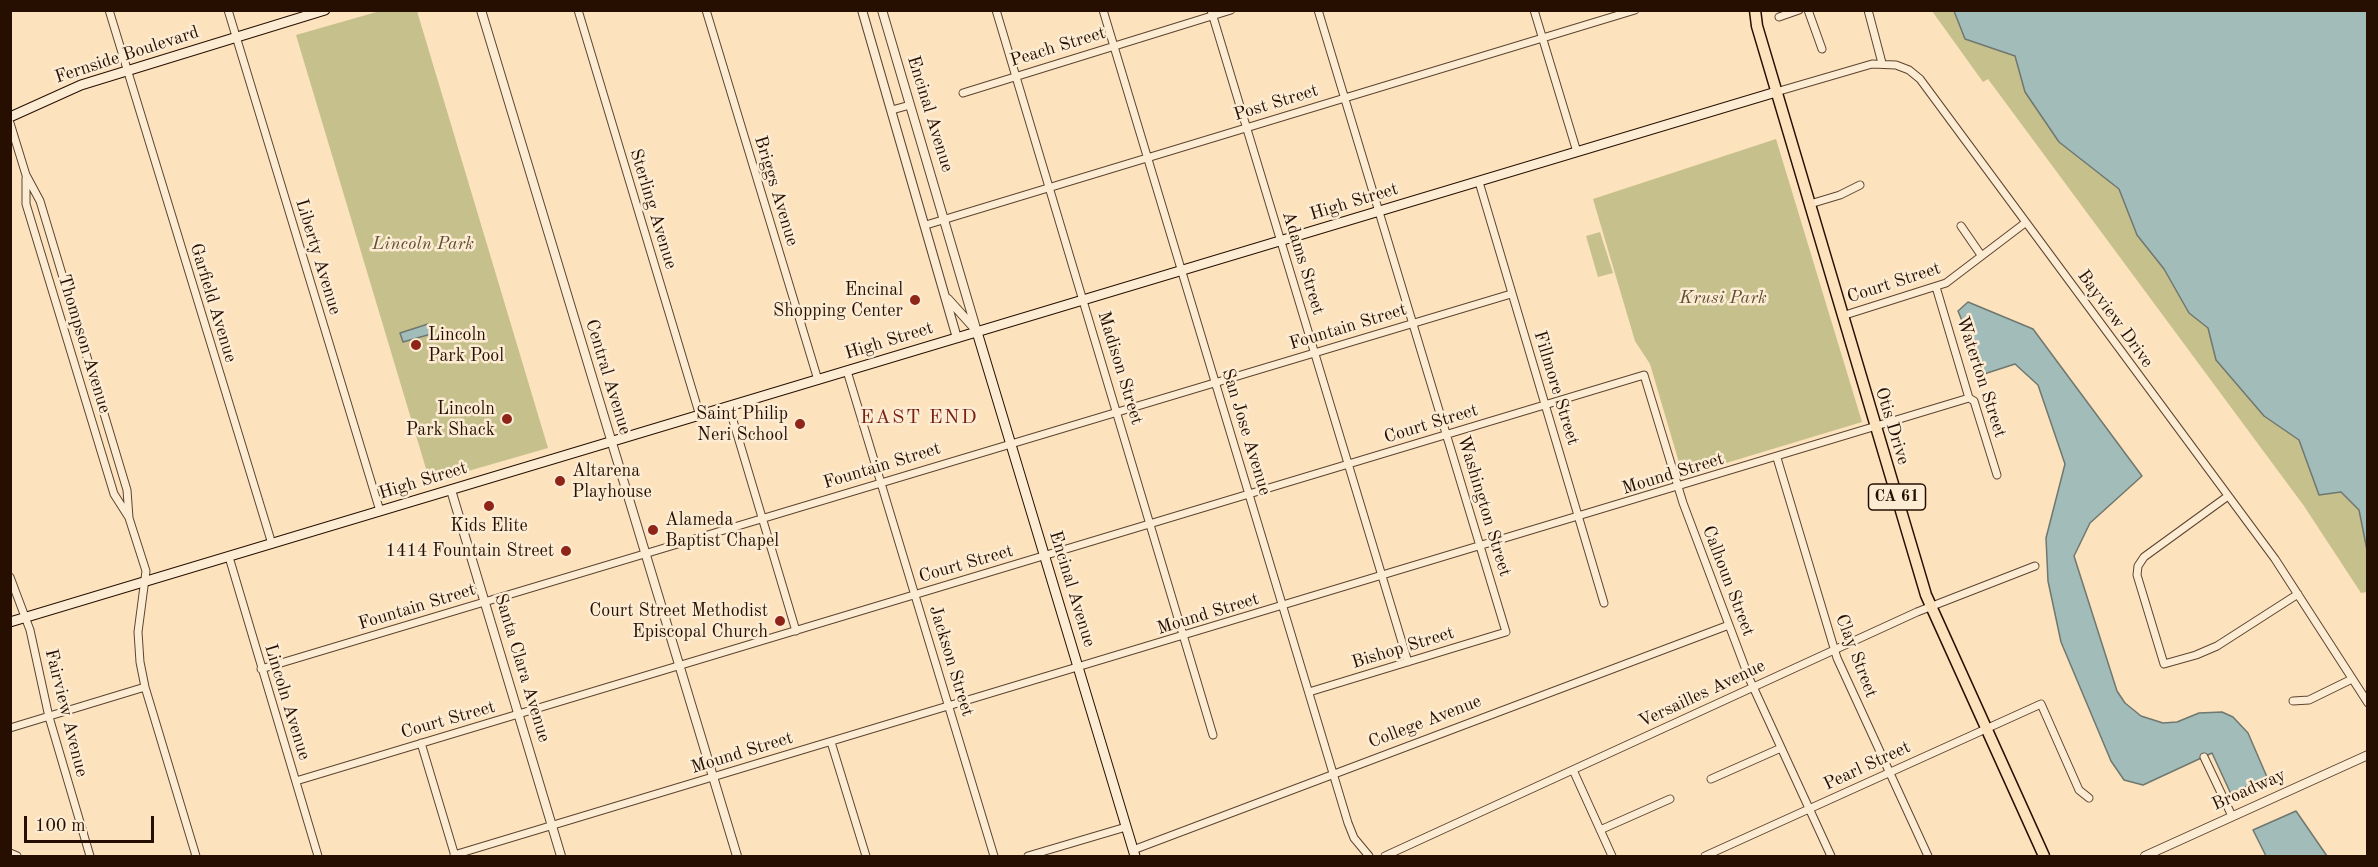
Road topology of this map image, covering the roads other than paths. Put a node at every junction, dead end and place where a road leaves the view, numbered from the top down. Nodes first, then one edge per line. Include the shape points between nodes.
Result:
1 (109, 10) edge
2 (228, 10) edge
3 (325, 10) edge
4 (481, 10) edge
5 (578, 10) edge
6 (706, 10) edge
7 (862, 10) edge
8 (882, 10) edge
9 (996, 10) edge
10 (1103, 10) edge
11 (1231, 10) edge
12 (1318, 10) edge
13 (1534, 10) edge
14 (1748, 10) edge
15 (1755, 10) edge
16 (1798, 10) edge
17 (1808, 10) edge
18 (1868, 10) edge
19 (1635, 11) edge
20 (1212, 13) edge
21 (1779, 17) dead end
22 (1757, 26) junction
23 (236, 38) junction
24 (1542, 39) junction
25 (1114, 46) junction
26 (1822, 49) dead end
27 (1882, 63) junction
28 (128, 70) junction
29 (1016, 76) junction
30 (1776, 92) junction
31 (963, 93) dead end
32 (1344, 99) junction
33 (910, 105) junction
34 (892, 110) junction
35 (10, 117) edge
36 (10, 123) edge
37 (1247, 128) junction
38 (1577, 152) junction
39 (1148, 158) junction
40 (26, 175) junction
41 (1479, 182) junction
42 (1860, 185) dead end
43 (1048, 187) junction
44 (1810, 204) junction
45 (1380, 211) junction
46 (945, 219) junction
47 (2025, 223) junction
48 (926, 225) junction
49 (1961, 226) dead end
50 (1281, 241) junction
51 (1981, 255) junction
52 (1181, 270) junction
53 (66, 285) junction
54 (1936, 287) junction
55 (52, 289) junction
56 (1511, 294) junction
57 (947, 298) junction
58 (1083, 300) junction
59 (1842, 316) junction
60 (1413, 323) junction
61 (977, 332) junction
62 (957, 338) junction
63 (1315, 352) junction
64 (847, 371) junction
65 (1644, 375) joint
66 (818, 380) junction
67 (1216, 382) junction
68 (1969, 398) junction
69 (1545, 404) junction
70 (729, 407) junction
71 (1117, 411) junction
72 (700, 416) junction
73 (1876, 428) junction
74 (1447, 435) junction
75 (611, 442) junction
76 (1010, 444) junction
77 (1777, 458) junction
78 (1349, 465) junction
79 (1997, 475) dead end
80 (880, 483) junction
81 (1678, 488) junction
82 (451, 490) junction
83 (1250, 494) junction
84 (2228, 496) junction
85 (380, 511) junction
86 (1580, 517) junction
87 (129, 518) junction
88 (763, 518) junction
89 (1151, 525) junction
90 (272, 544) junction
91 (1481, 547) junction
92 (645, 554) junction
93 (1045, 556) junction
94 (229, 557) junction
95 (2035, 566) dead end
96 (10, 577) edge
97 (1382, 577) junction
98 (144, 582) junction
99 (915, 594) junction
100 (2298, 594) junction
101 (485, 602) junction
102 (1604, 603) dead end
103 (1930, 606) junction
104 (1284, 607) junction
105 (24, 618) junction
106 (10, 622) edge
107 (1729, 625) junction
108 (796, 631) junction
109 (1506, 632) joint
110 (1184, 636) junction
111 (1834, 650) junction
112 (1408, 662) junction
113 (679, 666) junction
114 (261, 669) junction
115 (1078, 669) junction
116 (2352, 679) junction
117 (1754, 686) junction
118 (145, 687) junction
119 (1310, 692) junction
120 (2293, 701) dead end
121 (2367, 703) edge
122 (949, 706) junction
123 (519, 714) junction
124 (49, 717) junction
125 (10, 728) edge
126 (1985, 728) junction
127 (1213, 735) dead end
128 (831, 742) junction
129 (421, 743) junction
130 (1781, 748) junction
131 (2367, 755) edge
132 (2204, 758) dead end
133 (1573, 770) junction
134 (1889, 772) junction
135 (1334, 774) junction
136 (713, 778) junction
137 (1711, 779) dead end
138 (296, 781) junction
139 (2090, 798) dead end
140 (1670, 799) dead end
141 (1809, 809) junction
142 (2232, 816) junction
143 (552, 826) junction
144 (1126, 827) junction
145 (1600, 830) junction
146 (10, 853) edge
147 (1134, 853) edge
148 (17, 856) edge
149 (90, 856) edge
150 (196, 856) edge
151 (318, 856) edge
152 (455, 856) edge
153 (561, 856) edge
154 (736, 856) edge
155 (866, 856) edge
156 (994, 856) edge
157 (1028, 856) edge
158 (1369, 856) edge
159 (1385, 856) edge
160 (1612, 856) edge
161 (1705, 856) edge
162 (1831, 856) edge
163 (1928, 856) edge
164 (2044, 856) edge
165 (2145, 856) edge

1 - 28 street, Garfield Avenue
2 - 23 street, Liberty Avenue
3 - 23 main road, Fernside Boulevard
4 - 75 street, Central Avenue
5 - 72 street, Sterling Avenue
6 - 66 street, Briggs Avenue
7 - 34 street, Encinal Avenue
8 - 33 street, Encinal Avenue
9 - 29 street, Madison Street
10 - 25 street, San Jose Avenue
11 - 20 street, Peach Street
12 - 32 street, Washington Street
13 - 24 street
14 - 22 main road, Otis Drive / CA 61
15 - 22 main road, Otis Drive / CA 61
16 - 21 street
17 - 26 street
18 - 27 street
19 - 24 street, Post Street
20 - 25 street, Peach Street
20 - 37 street, Adams Street
22 - 30 main road, Otis Drive / CA 61
23 - 28 main road, Fernside Boulevard
23 - 85 street, Liberty Avenue
24 - 32 street, Post Street
24 - 38 street
25 - 29 street, Peach Street
25 - 39 street, San Jose Avenue
27 - 30 street, Bayview Drive
27 - 47 street, Bayview Drive via 1909,70 1920,79
28 - 35 main road, Fernside Boulevard via 54,95
28 - 90 street, Garfield Avenue
29 - 31 street, Peach Street
29 - 43 street, Madison Street
30 - 38 main road, High Street
30 - 44 main road, Otis Drive / CA 61
32 - 37 street, Post Street
32 - 45 street, Washington Street
33 - 34 street
33 - 46 street, Encinal Avenue
34 - 48 street, Encinal Avenue
36 - 40 street, Thompson Avenue
37 - 39 street, Post Street
37 - 50 street, Adams Street
38 - 41 main road, High Street
39 - 43 street, Post Street
39 - 52 street, San Jose Avenue
40 - 53 street, Thompson Avenue via 40,201
40 - 55 street, Thompson Avenue via 26,204
41 - 45 main road, High Street
41 - 56 street, Fillmore Street
42 - 44 street
43 - 46 street, Post Street
43 - 58 street, Madison Street
44 - 59 main road, Otis Drive / CA 61
45 - 50 main road, High Street
45 - 60 street, Washington Street
46 - 48 street, Post Street
46 - 61 street, Encinal Avenue
47 - 51 street, Court Street
47 - 84 street, Bayview Drive
48 - 57 street, Encinal Avenue
49 - 51 street
50 - 52 main road, High Street
50 - 63 street, Adams Street
51 - 54 street, Court Street via 1955,278
52 - 58 main road, High Street
52 - 67 street, San Jose Avenue
53 - 55 street
53 - 87 street, Thompson Avenue via 127,490
54 - 59 street, Court Street
54 - 68 street, Waterton Street
55 - 87 street, Thompson Avenue via 114,494
56 - 60 street, Fountain Street
56 - 69 street, Fillmore Street
57 - 61 street, Encinal Avenue
57 - 62 street, Encinal Avenue
58 - 61 main road, High Street
58 - 71 street, Madison Street
59 - 73 main road, Otis Drive / CA 61
60 - 63 street, Fountain Street
60 - 74 street, Washington Street
61 - 62 main road, High Street
61 - 76 main road, Encinal Avenue
62 - 64 main road, High Street
63 - 67 street, Fountain Street
63 - 78 street, Adams Street
64 - 66 main road, High Street
64 - 80 street, Jackson Street
65 - 69 street, Court Street
65 - 81 street, Calhoun Street
66 - 70 main road, High Street
67 - 71 street, Fountain Street
67 - 83 street, San Jose Avenue
68 - 73 street, Mound Street
68 - 79 street, Waterton Street via 1974,401
69 - 74 street, Court Street
69 - 86 street, Fillmore Street
70 - 72 main road, High Street
70 - 88 street
71 - 76 street, Fountain Street
71 - 89 street, Madison Street
72 - 75 main road, High Street
73 - 77 street, Mound Street
73 - 103 main road, Otis Drive / CA 61
74 - 78 street, Court Street
74 - 91 street, Washington Street
75 - 82 main road, High Street
75 - 92 street, Central Avenue
76 - 80 street, Fountain Street
76 - 93 main road, Encinal Avenue
77 - 81 street, Mound Street
77 - 111 street, Clay Street
78 - 83 street, Court Street
78 - 97 street, Adams Street
80 - 88 street, Fountain Street
80 - 99 street, Jackson Street
81 - 86 street, Mound Street
81 - 107 street, Calhoun Street
82 - 85 main road, High Street
82 - 101 street, Santa Clara Avenue
83 - 89 street, Court Street
83 - 104 street, San Jose Avenue
84 - 100 street, Bayview Drive
84 - 100 street via 2144,557 2138,566 2137,575 2164,663 2217,646
85 - 90 main road, High Street
86 - 91 street, Mound Street
86 - 102 street, Fillmore Street
87 - 98 street, Thompson Avenue via 145,570
88 - 92 street, Fountain Street
88 - 108 street
89 - 93 street, Court Street
89 - 110 street, Madison Street
90 - 94 main road, High Street
91 - 97 street, Mound Street
91 - 109 street, Washington Street
92 - 101 street, Fountain Street
92 - 113 street, Central Avenue
93 - 99 street, Court Street
93 - 115 main road, Encinal Avenue
94 - 98 main road, High Street
94 - 114 street, Lincoln Avenue
95 - 103 street, Versailles Avenue
96 - 105 street, Fairview Avenue
97 - 104 street, Mound Street
97 - 112 street, Adams Street
98 - 105 main road, High Street
98 - 118 street, Thompson Avenue via 138,632
99 - 108 street, Court Street
99 - 122 street, Jackson Street
100 - 116 street, Bayview Drive
101 - 114 street, Fountain Street
101 - 123 street, Santa Clara Avenue
103 - 111 street, Versailles Avenue
103 - 126 main road, Otis Drive / CA 61
104 - 110 street, Mound Street
104 - 119 street, San Jose Avenue
105 - 106 main road, High Street
105 - 124 street, Fairview Avenue
107 - 117 street, Calhoun Street
107 - 135 street, College Avenue
108 - 113 street, Court Street
109 - 112 street, Bishop Street
110 - 115 street, Mound Street
110 - 127 street, Madison Street
111 - 117 street, Versailles Avenue
111 - 134 street, Clay Street
112 - 119 street, Bishop Street
113 - 123 street, Court Street
113 - 136 street, Central Avenue
114 - 138 street, Lincoln Avenue
115 - 122 street, Mound Street
115 - 144 main road, Encinal Avenue
116 - 120 street via 2309,700
116 - 121 street, Bayview Drive
117 - 130 street, Calhoun Street
117 - 133 street, Versailles Avenue
118 - 124 street
118 - 150 street, Thompson Avenue
119 - 135 street, San Jose Avenue
122 - 128 street, Mound Street
122 - 156 street, Jackson Street
123 - 129 street, Court Street
123 - 143 street, Santa Clara Avenue
124 - 125 street
124 - 149 street, Fairview Avenue
126 - 134 street, Pearl Street
126 - 139 street, Pearl Street via 2041,704 2079,790
126 - 164 main road, Otis Drive / CA 61
128 - 136 street, Mound Street
128 - 155 street
129 - 138 street, Court Street
129 - 152 street
130 - 137 street
130 - 141 street, Calhoun Street
131 - 142 street, Broadway
132 - 142 street
133 - 145 street
133 - 159 street, Versailles Avenue
134 - 141 street, Pearl Street
134 - 163 street, Clay Street
135 - 147 street, College Avenue
135 - 158 street, San Jose Avenue via 1354,838
136 - 143 street, Mound Street
136 - 154 street, Central Avenue
138 - 151 street, Lincoln Avenue
140 - 145 street
141 - 161 street, Pearl Street
141 - 162 street, Calhoun Street
142 - 165 street, Broadway
143 - 152 street, Mound Street
143 - 153 street, Santa Clara Avenue
144 - 147 main road, Encinal Avenue
144 - 157 street
145 - 160 street
146 - 148 street

